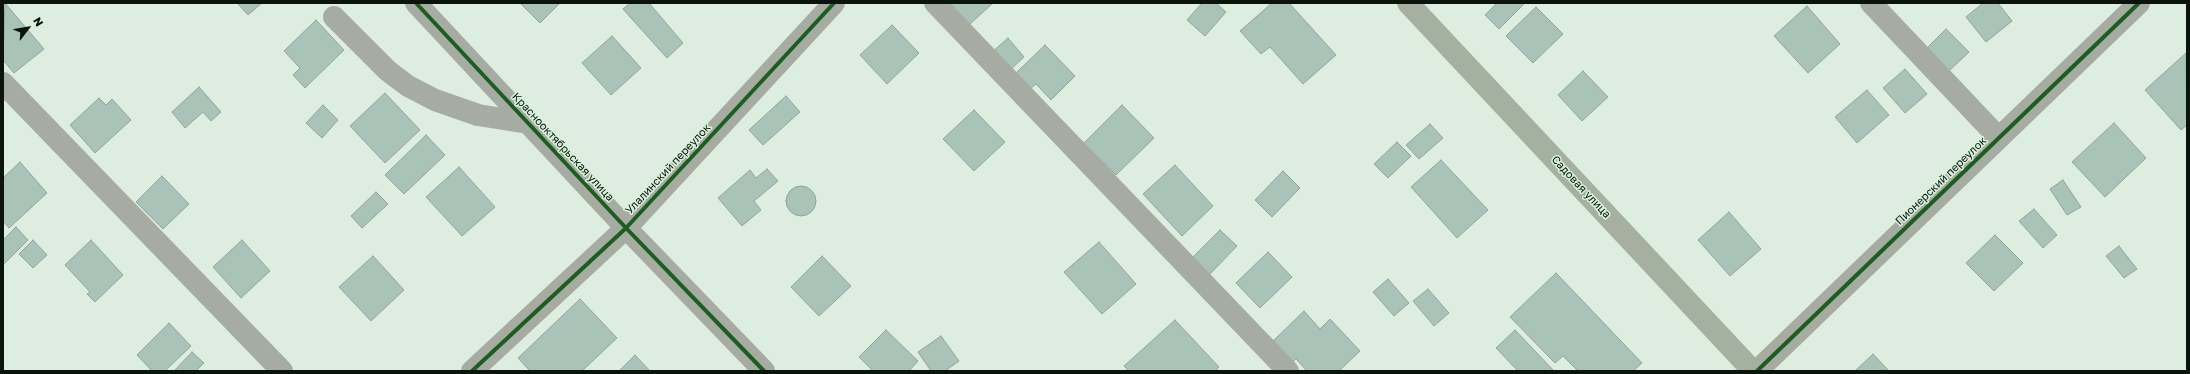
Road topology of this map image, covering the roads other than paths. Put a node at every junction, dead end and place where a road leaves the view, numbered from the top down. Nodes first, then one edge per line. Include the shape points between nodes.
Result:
1 (416, 3) edge
2 (834, 3) edge
3 (935, 3) edge
4 (1408, 3) edge
5 (1871, 3) edge
6 (2139, 3) edge
7 (334, 17) dead end
8 (3, 83) edge
9 (528, 123) junction
10 (1999, 138) junction
11 (626, 228) junction
12 (282, 371) edge
13 (472, 371) edge
14 (764, 371) edge
15 (1288, 371) edge
16 (1753, 371) edge
17 (1757, 371) edge

1 - 9 street, Краснооктябрьская улица
2 - 11 street, Улалинский переулок
3 - 15 street
4 - 16 main road, Садовая улица
5 - 10 street
6 - 10 street, Пионерский переулок
7 - 9 street via 388,71 408,86 435,100 478,115
8 - 12 street
9 - 11 street, Краснооктябрьская улица
10 - 17 street, Пионерский переулок
11 - 13 street, Улалинский переулок
11 - 14 street, Краснооктябрьская улица

